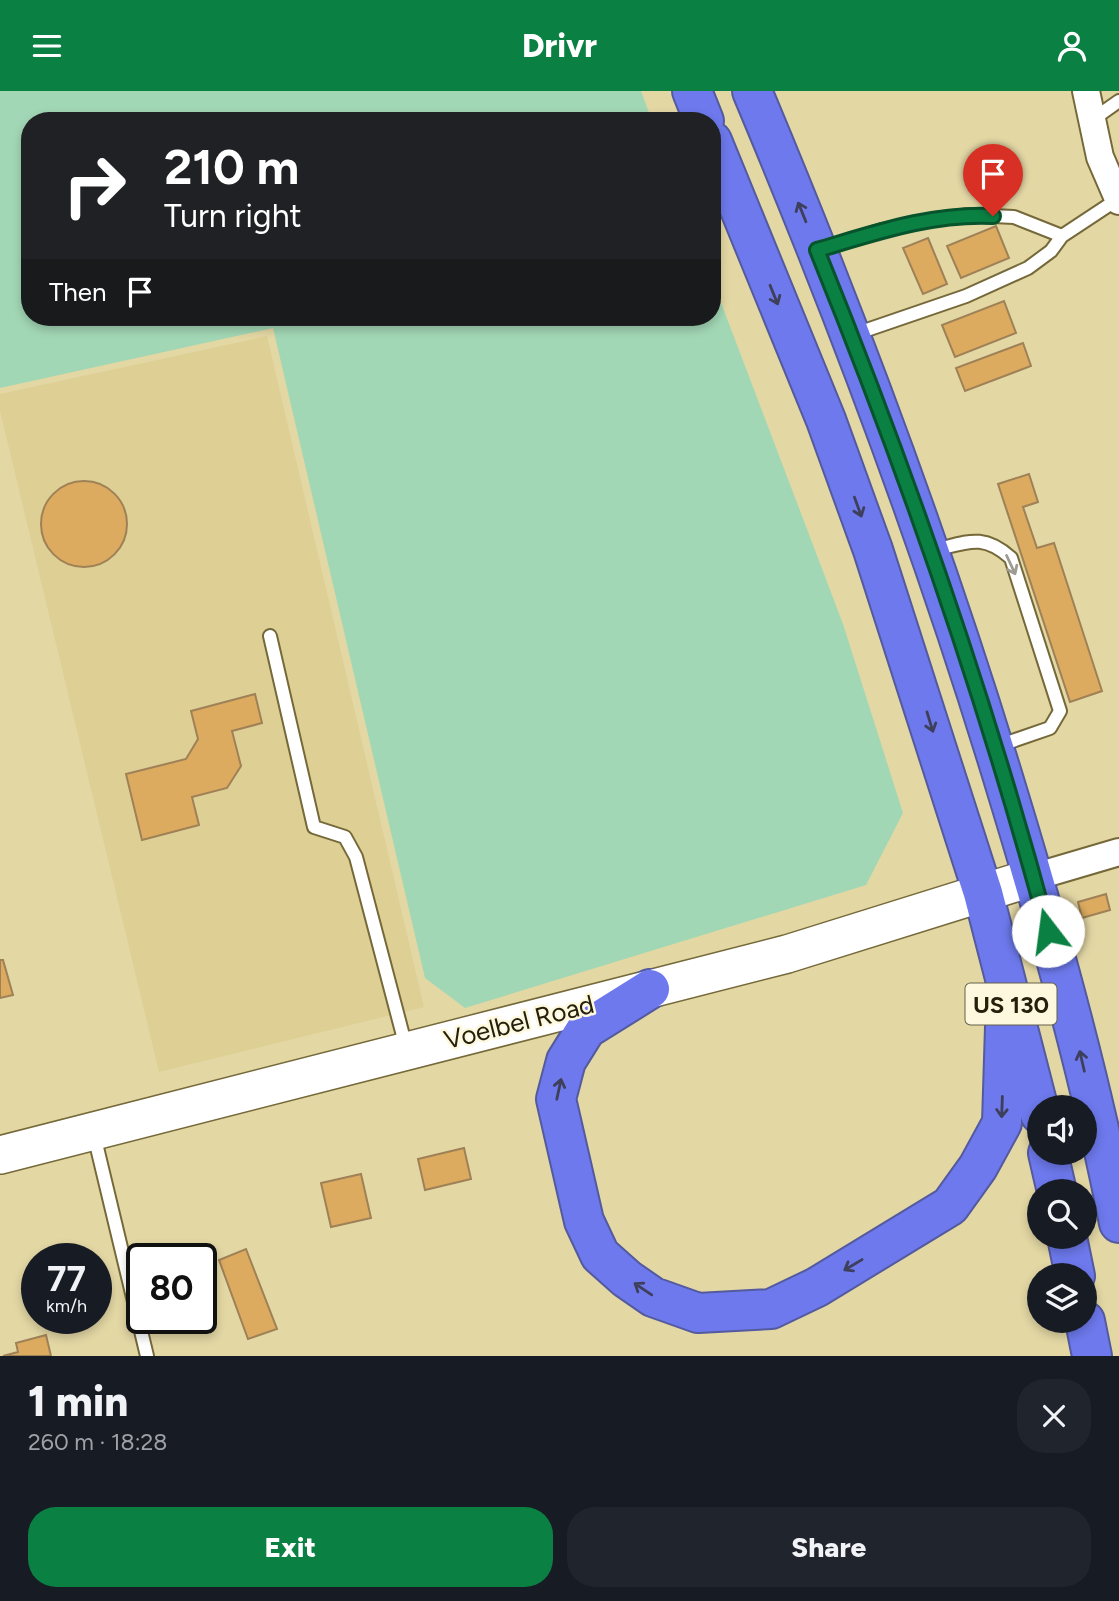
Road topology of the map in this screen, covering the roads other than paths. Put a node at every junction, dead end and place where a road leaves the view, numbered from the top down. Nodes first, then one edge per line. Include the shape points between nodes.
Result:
1 (692, 91) edge
2 (752, 91) edge
3 (1086, 91) edge
4 (1119, 101) edge
5 (700, 112) edge
6 (1092, 120) junction
7 (721, 163) edge
8 (1118, 200) edge
9 (1062, 236) junction
10 (817, 250) junction
11 (852, 335) junction
12 (931, 551) junction
13 (270, 636) dead end
14 (994, 747) junction
15 (1117, 857) edge
16 (1034, 877) junction
17 (983, 894) junction
18 (650, 989) junction
19 (1007, 990) junction
20 (407, 1051) junction
21 (1035, 1095) edge
22 (93, 1131) junction
23 (0, 1155) edge
24 (1119, 1223) edge
25 (1087, 1333) edge
26 (147, 1356) edge
27 (1092, 1356) edge

1 - 5 highway
10 -> 2 highway, US 130
3 - 6 street
4 - 6 lane
6 - 8 street via 1100,157
7 -> 17 highway, US 130 via 826,420 873,550
8 - 9 lane
9 - 10 lane via 1014,217 971,215 882,230
9 - 11 lane via 1028,268 966,296
10 - 11 highway, US 130
11 - 12 highway, US 130
12 - 14 highway, US 130
12 -> 14 lane via 973,541 996,545 1011,558 1060,711 1050,728
13 - 20 lane via 314,827 345,837 356,857
14 - 16 highway, US 130
15 - 16 street
16 - 17 street, Voelbel Road
24 -> 16 highway, US 130 via 1077,1037
17 - 18 street, Voelbel Road via 786,954
17 - 19 highway, US 130
19 -> 18 highway via 1002,1123 950,1206 771,1310 698,1313 653,1297 600,1255 584,1221 556,1099 566,1061 586,1030
18 - 20 street, Voelbel Road
19 - 21 highway, US 130
20 - 22 street, Voelbel Road
22 - 23 street, Voelbel Road
22 - 26 lane
25 - 27 highway

